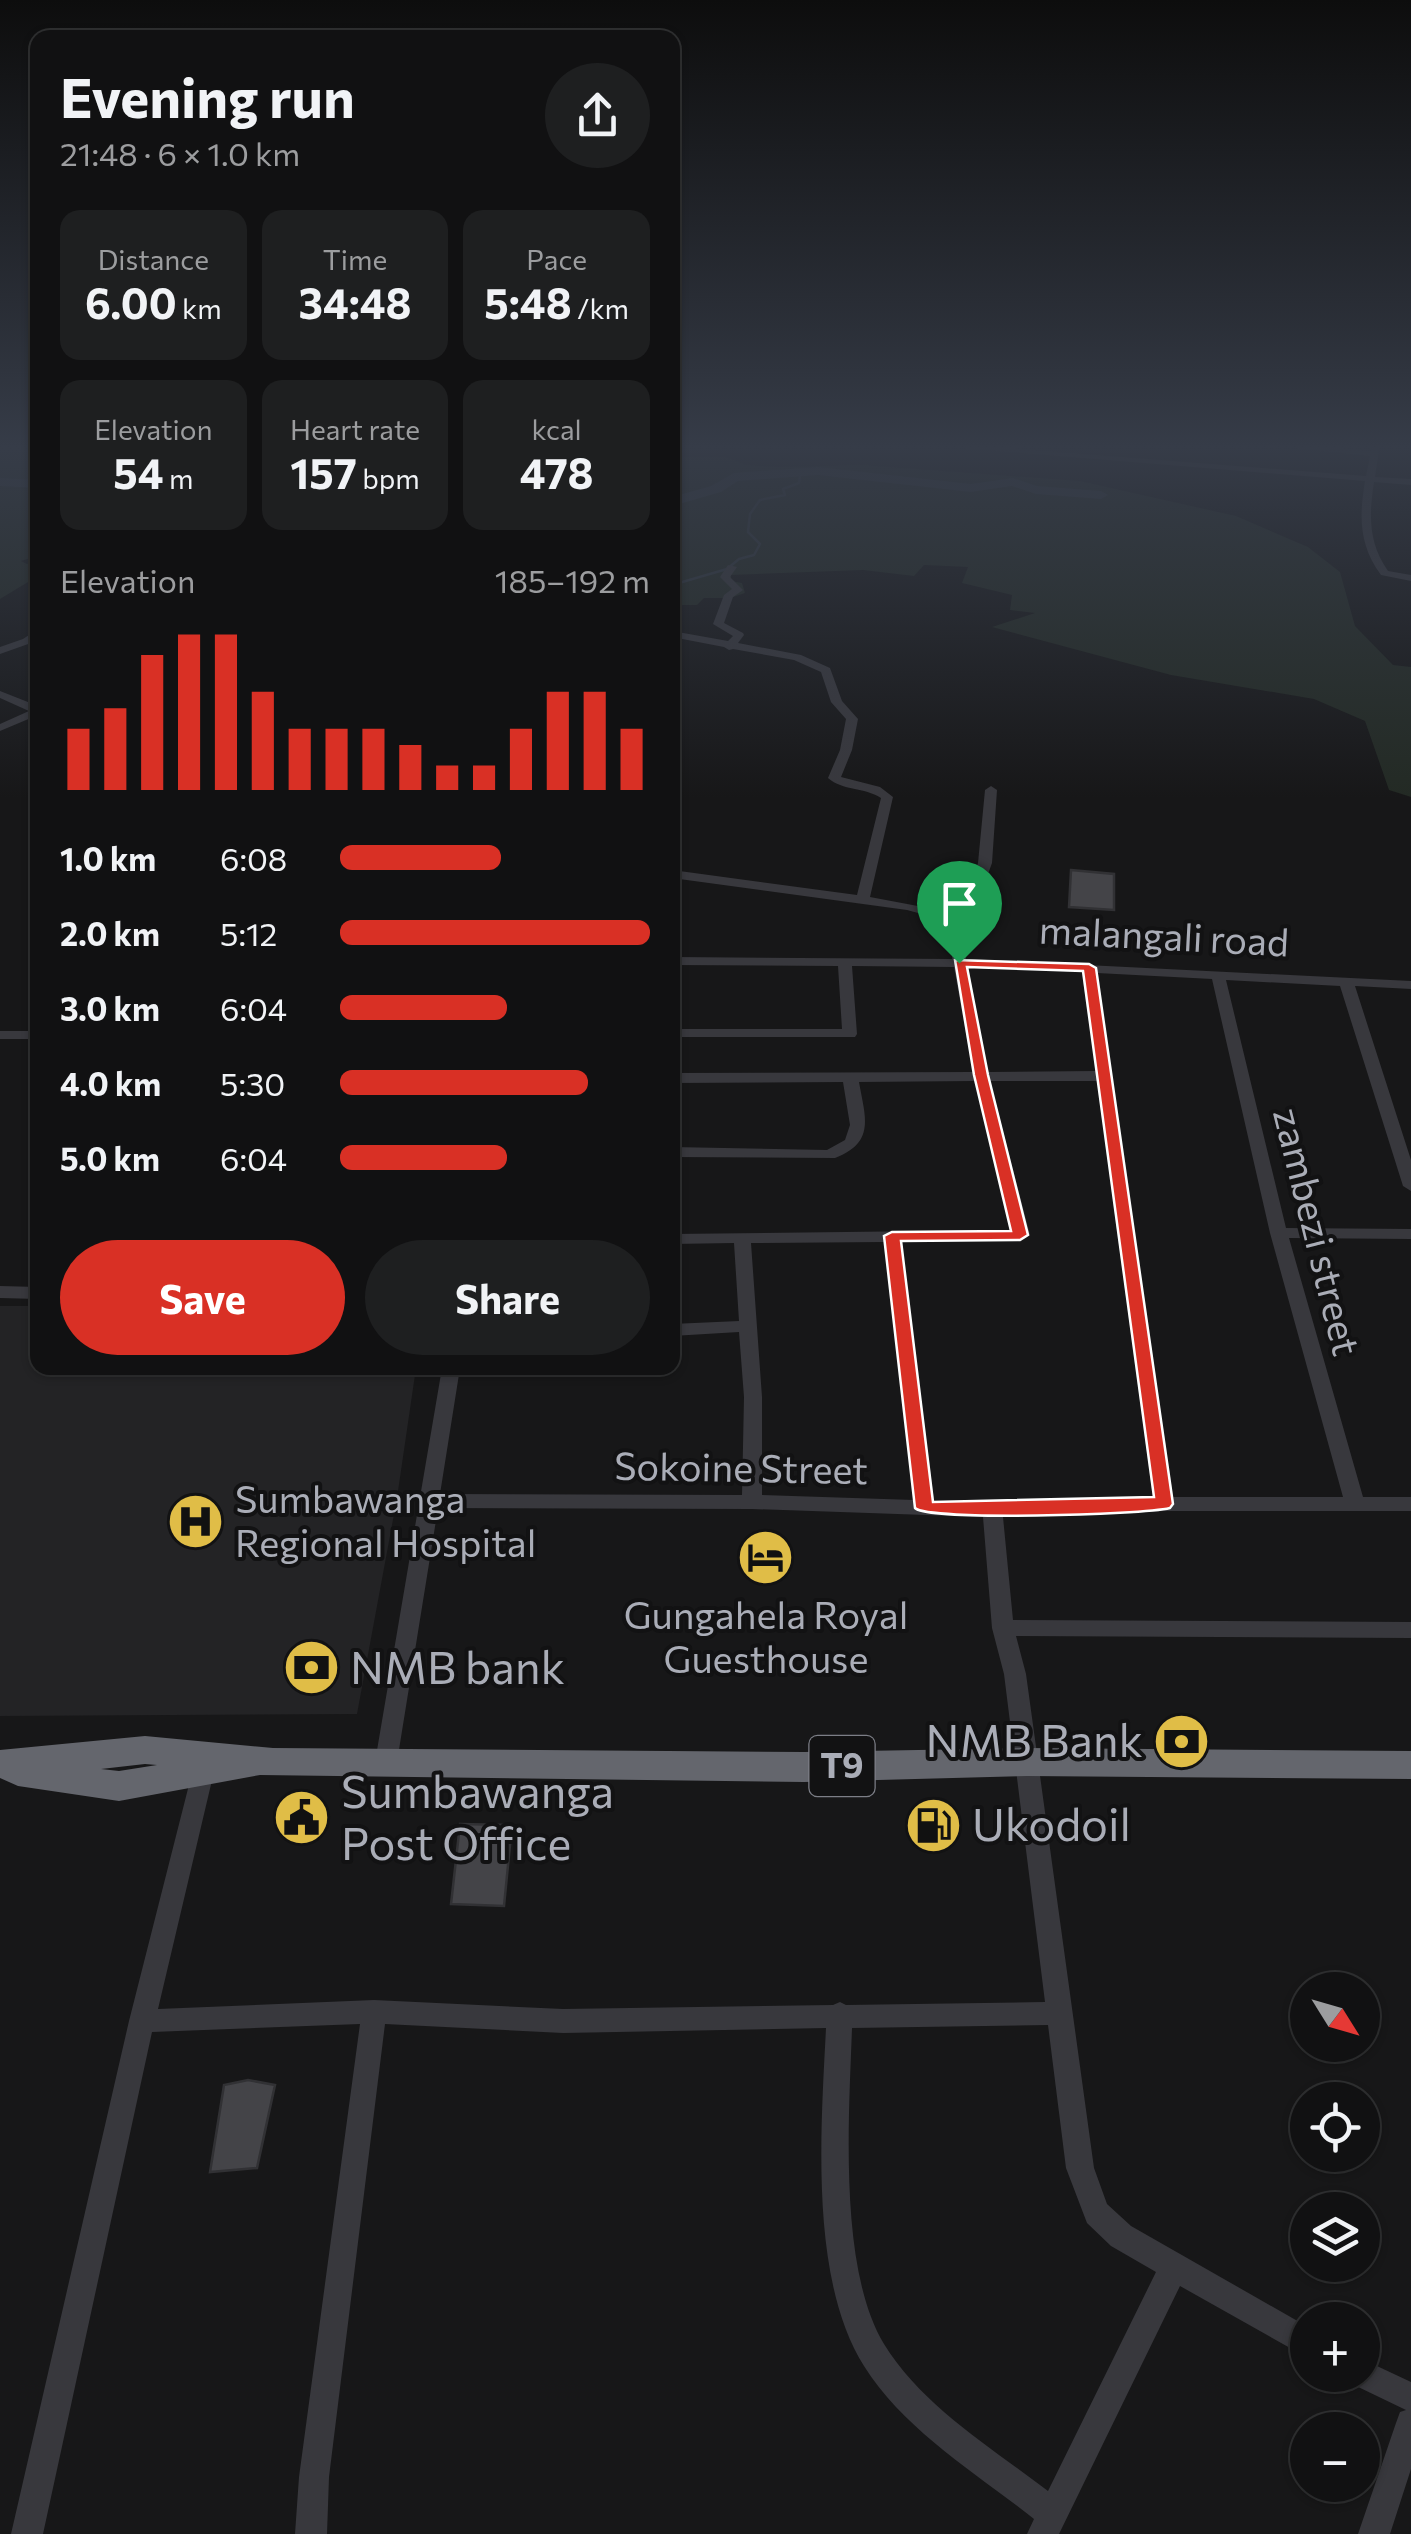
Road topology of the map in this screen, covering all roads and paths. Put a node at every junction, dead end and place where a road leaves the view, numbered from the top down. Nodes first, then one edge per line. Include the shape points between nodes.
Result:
1 (1376, 561) edge
2 (732, 566) dead end
3 (1411, 578) edge
4 (680, 636) edge
5 (30, 639) edge
6 (729, 647) junction
7 (0, 651) edge
8 (0, 694) edge
9 (30, 707) edge
10 (30, 714) edge
11 (0, 728) edge
12 (991, 790) dead end
13 (680, 875) edge
14 (862, 900) junction
15 (960, 932) junction
16 (680, 961) edge
17 (845, 963) junction
18 (959, 963) junction
19 (1089, 968) junction
20 (1218, 974) junction
21 (1346, 981) junction
22 (1411, 985) edge
23 (680, 1033) edge
24 (30, 1034) edge
25 (0, 1035) edge
26 (981, 1075) junction
27 (1106, 1076) junction
28 (850, 1077) junction
29 (680, 1078) edge
30 (680, 1152) edge
31 (1411, 1186) edge
32 (1279, 1232) junction
33 (1411, 1234) edge
34 (892, 1236) junction
35 (742, 1238) junction
36 (680, 1240) edge
37 (0, 1292) edge
38 (30, 1293) edge
39 (747, 1326) junction
40 (680, 1330) edge
41 (450, 1375) edge
42 (430, 1501) junction
43 (752, 1502) junction
44 (1164, 1504) junction
45 (1355, 1504) junction
46 (1411, 1504) edge
47 (924, 1508) junction
48 (992, 1510) junction
49 (1003, 1628) junction
50 (1411, 1630) edge
51 (274, 1762) junction
52 (386, 1762) junction
53 (1027, 1762) junction
54 (1411, 1765) edge
55 (0, 1766) edge
56 (155, 1767) junction
57 (201, 1776) junction
58 (374, 2012) junction
59 (1061, 2013) junction
60 (840, 2014) junction
61 (142, 2020) junction
62 (1174, 2268) junction
63 (1290, 2334) edge
64 (1380, 2382) edge
65 (1411, 2397) edge
66 (1411, 2423) edge
67 (1047, 2523) edge
68 (28, 2534) edge
69 (311, 2534) edge
70 (1374, 2534) edge

1 - 3 street via 1385,573
2 - 6 street via 725,578 738,590 729,595 718,624 739,636
4 - 6 street
5 - 7 street
6 - 14 street via 818,665 852,716 852,735 834,778 888,796
8 - 9 street
10 - 11 street
12 - 15 street via 985,864
13 - 14 street
14 - 15 street via 934,912
15 - 18 street
16 - 17 street, malangali road
17 - 18 street, malangali road
17 - 23 street via 850,1034
18 - 19 street, malangali road
18 - 26 street
19 - 20 street, malangali road
19 - 27 street
20 - 21 street, malangali road
20 - 32 street, zambezi street
21 - 22 street, malangali road
21 - 31 street
24 - 25 street
26 - 27 street
26 - 28 street
26 - 34 street via 1022,1238
27 - 44 street
28 - 29 street
28 - 30 street via 857,1133 847,1150
32 - 33 street
32 - 45 street, zambezi street
34 - 35 street
34 - 47 street
35 - 36 street
35 - 39 street
37 - 38 street
39 - 40 street
39 - 43 street
41 - 42 street
42 - 43 street, Sokoine Street
42 - 52 street
43 - 47 street, Sokoine Street
44 - 45 street, Sokoine Street
44 - 48 street, Sokoine Street
45 - 46 street, Sokoine Street
47 - 48 street, Sokoine Street
48 - 49 street
49 - 50 street
49 - 53 street
51 - 52 highway, T9
51 - 56 highway, T9
51 - 57 highway, T9
52 - 53 highway, T9
53 - 54 highway, T9
53 - 59 street
55 - 56 highway, T9
56 - 57 highway, T9
57 - 61 street
58 - 60 street via 563,2021
58 - 61 street
58 - 69 street
59 - 60 street
59 - 62 street via 1080,2168 1097,2214
60 - 67 street via 840,2220 858,2324 873,2354 918,2406
61 - 68 street
62 - 63 street
62 - 67 street
64 - 65 street
66 - 70 street

